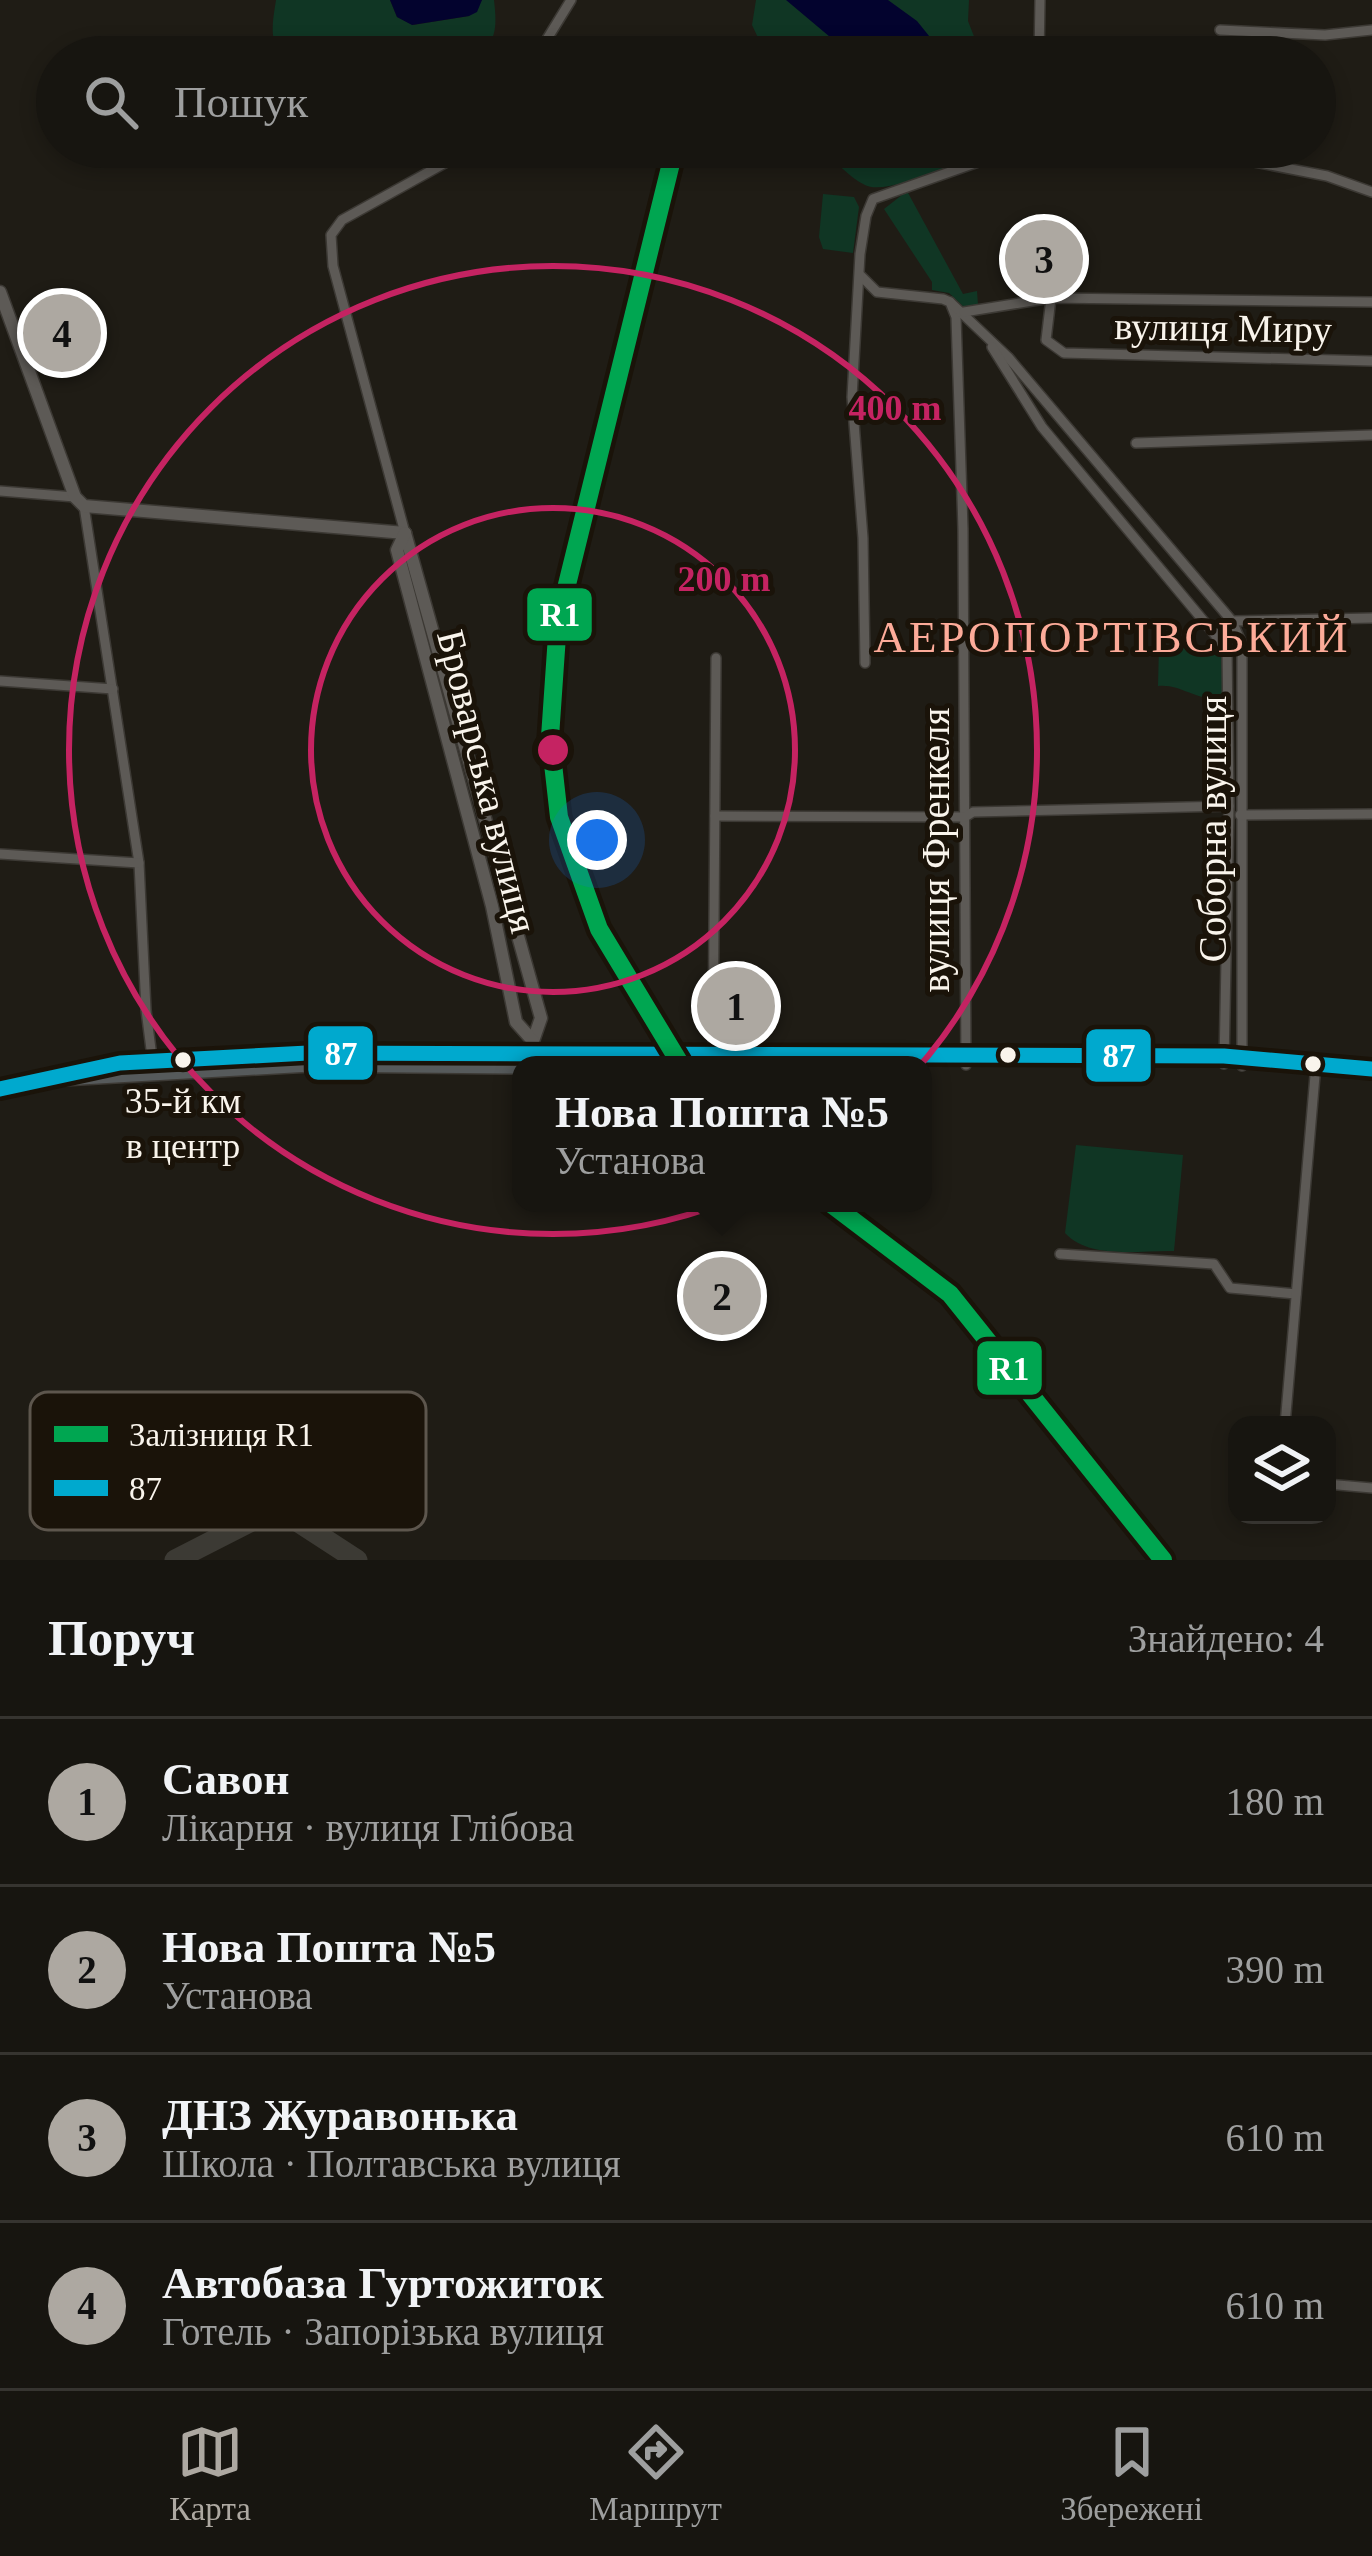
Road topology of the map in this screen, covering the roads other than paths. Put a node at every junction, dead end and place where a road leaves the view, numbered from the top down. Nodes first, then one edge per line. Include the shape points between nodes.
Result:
1 (571, 0) edge
2 (1040, 0) edge
3 (1220, 29) dead end
4 (1372, 30) edge
5 (549, 36) edge
6 (1039, 36) edge
7 (436, 168) edge
8 (960, 168) edge
9 (1285, 168) edge
10 (1372, 192) edge
11 (861, 276) junction
12 (0, 292) edge
13 (1051, 298) junction
14 (950, 302) junction
15 (1372, 302) edge
16 (963, 312) junction
17 (980, 327) junction
18 (1372, 361) edge
19 (1372, 435) edge
20 (1136, 443) dead end
21 (0, 491) edge
22 (80, 501) junction
23 (405, 532) junction
24 (1372, 618) edge
25 (1232, 621) junction
26 (1215, 632) junction
27 (716, 658) dead end
28 (865, 663) dead end
29 (0, 681) edge
30 (113, 689) junction
31 (1229, 811) junction
32 (1372, 814) edge
33 (1243, 815) junction
34 (715, 816) junction
35 (965, 817) junction
36 (0, 854) edge
37 (139, 863) junction
38 (534, 1053) edge
39 (713, 1056) joint
40 (932, 1059) edge
41 (966, 1059) junction
42 (932, 1060) edge
43 (1233, 1061) junction
44 (153, 1066) junction
45 (512, 1066) edge
46 (1316, 1067) junction
47 (1372, 1073) edge
48 (0, 1089) edge
49 (1060, 1254) dead end
50 (1296, 1294) junction
51 (1287, 1416) edge
52 (1336, 1485) edge
53 (1372, 1488) edge

1 - 5 street
2 - 6 street
3 - 4 street
7 - 23 street, Броварська вулиця via 353,213 331,235
8 - 11 street via 873,199
9 - 10 street
11 - 14 street via 878,292
11 - 28 street via 852,397
12 - 22 street
13 - 15 street
13 - 16 street
13 - 18 street, вулиця Миру via 1046,340 1064,353
14 - 16 street, Соборна вулиця
14 - 35 street, вулиця Френкеля via 963,530
16 - 17 street, Соборна вулиця
17 - 25 street, Соборна вулиця
17 - 26 street, Соборна вулиця via 1042,427
19 - 20 street
21 - 22 street
22 - 23 street
22 - 30 street
23 - 38 street, Броварська вулиця via 541,1018
23 - 38 street, Броварська вулиця via 397,550 516,1022
24 - 25 street
25 - 26 street
25 - 33 street, Соборна вулиця via 1242,644
26 - 31 street, Соборна вулиця via 1227,649
27 - 34 street
29 - 30 street
30 - 37 street
31 - 33 street
31 - 35 street
31 - 43 street, Соборна вулиця
32 - 33 street
33 - 43 street, Соборна вулиця
34 - 35 street
34 - 39 street
35 - 41 street, вулиця Френкеля
36 - 37 street
37 - 44 street
38 - 39 highway
38 - 44 highway via 308,1053
40 - 41 highway
41 - 42 highway
41 - 43 highway
43 - 46 highway
44 - 45 highway
44 - 48 highway via 87,1067
46 - 47 highway
46 - 50 street
49 - 50 street via 1214,1264 1230,1288
50 - 51 street
52 - 53 street

